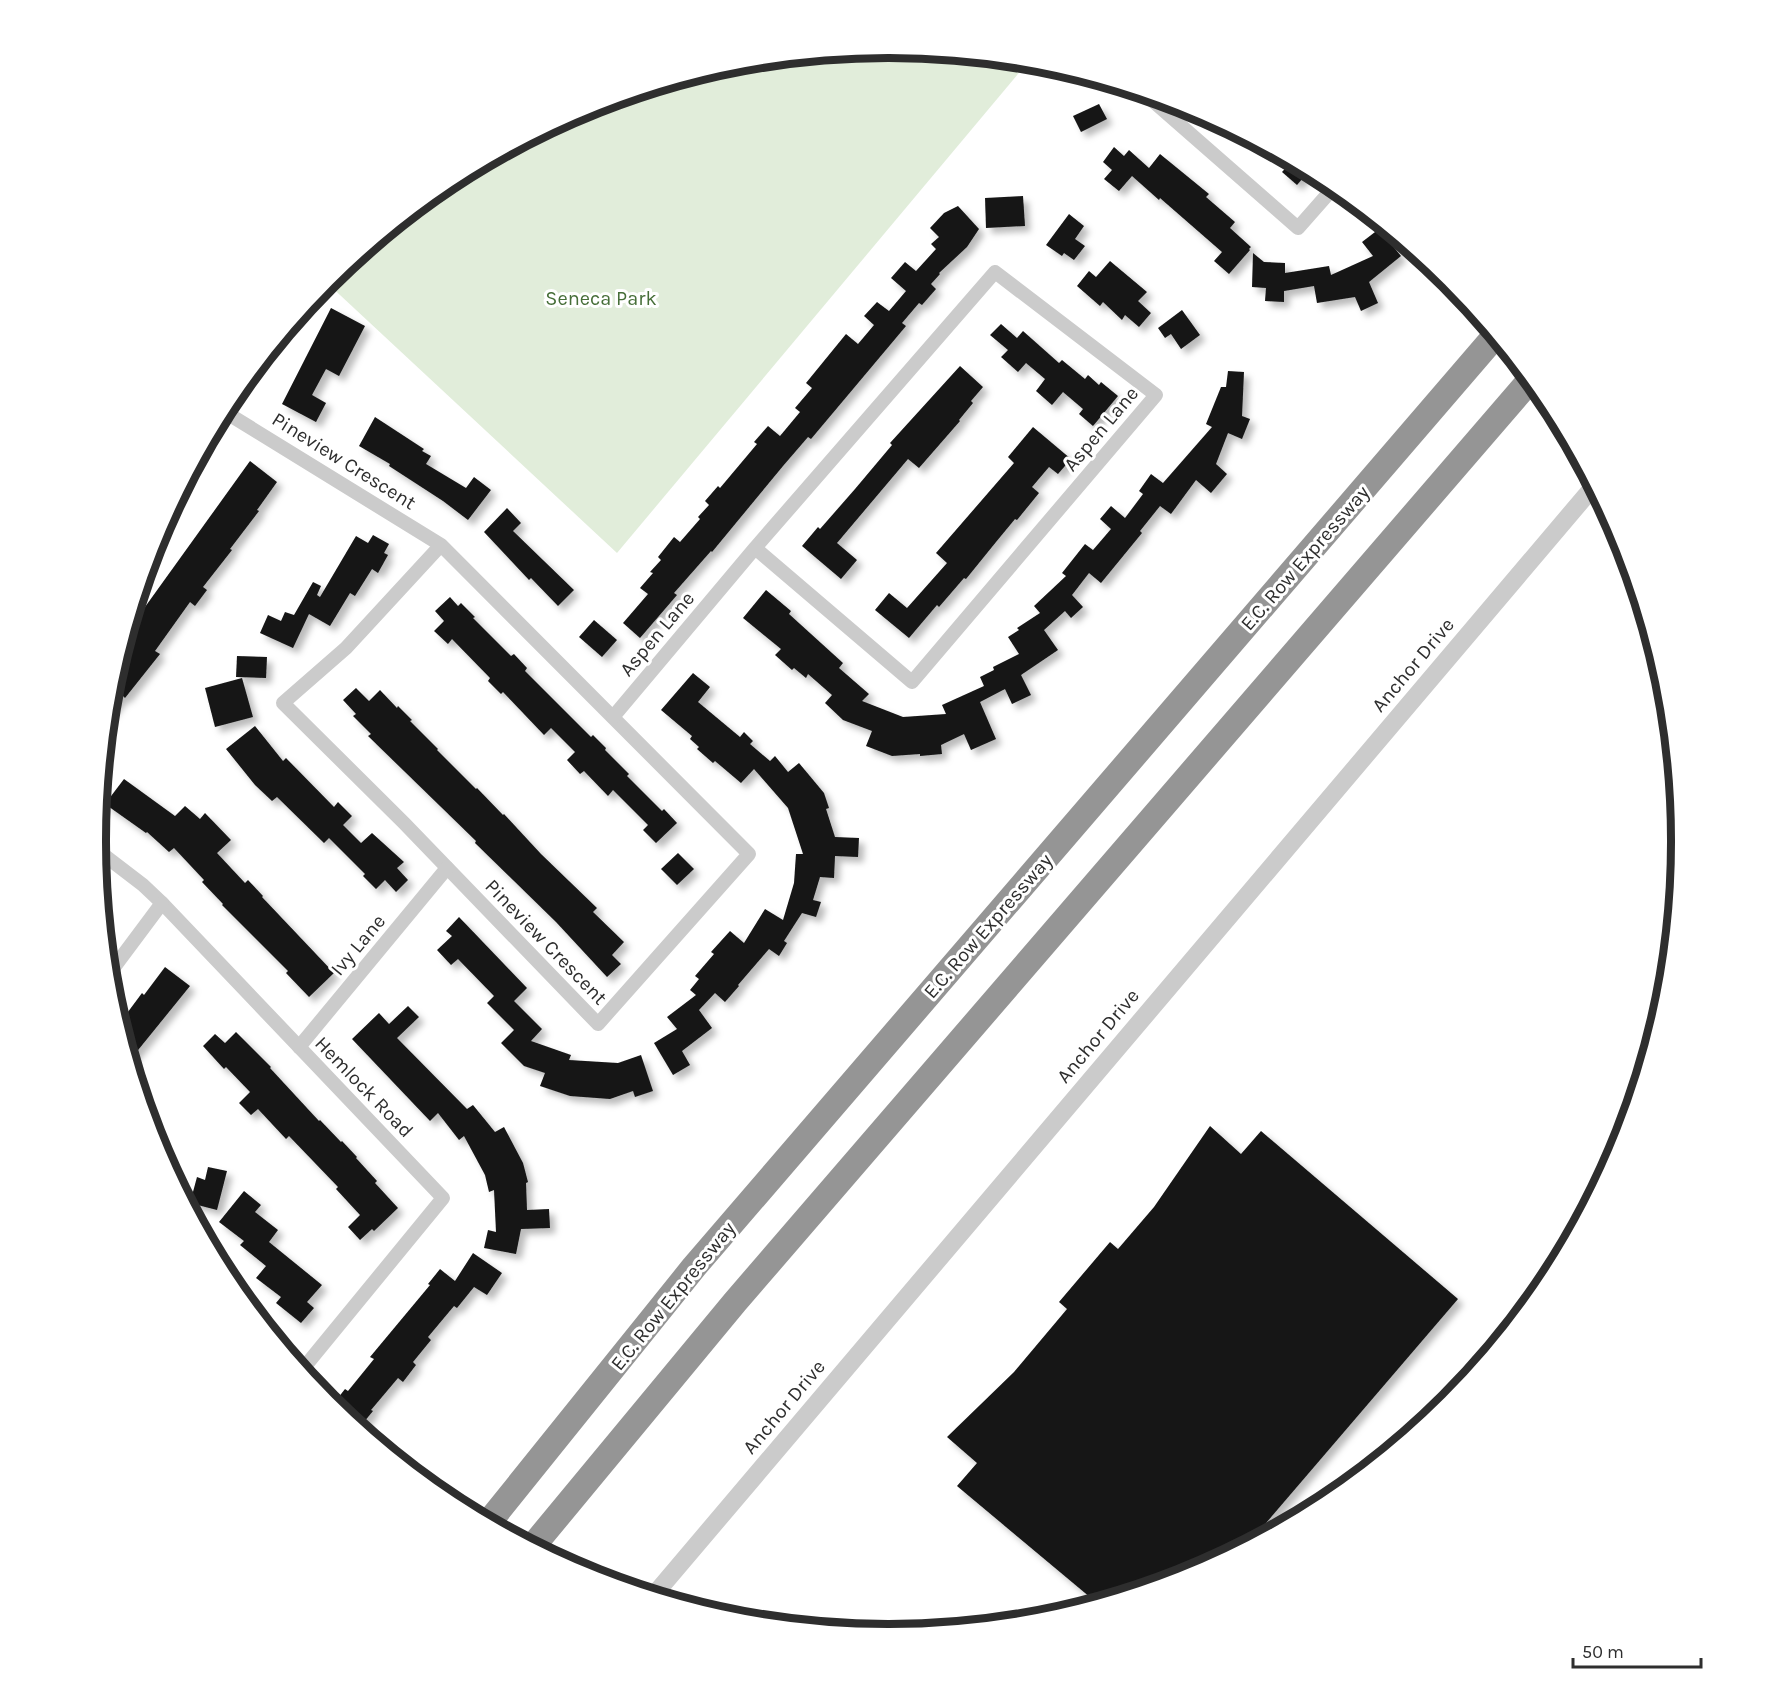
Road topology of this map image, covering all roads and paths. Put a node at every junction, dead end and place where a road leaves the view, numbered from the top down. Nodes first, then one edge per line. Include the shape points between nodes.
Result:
1 (1162, 108) edge
2 (1328, 194) edge
3 (1490, 342) edge
4 (1524, 386) edge
5 (232, 416) edge
6 (1589, 492) edge
7 (441, 545) junction
8 (755, 548) junction
9 (613, 717) junction
10 (107, 857) edge
11 (447, 868) junction
12 (162, 903) junction
13 (116, 965) edge
14 (299, 1047) junction
15 (307, 1364) edge
16 (493, 1517) edge
17 (537, 1541) edge
18 (659, 1589) edge

1 - 2 street via 1298,228
3 - 16 highway, E.C. Row Expressway via 694,1267
4 - 17 highway via 743,1293
5 - 7 street, Pineview Crescent
6 - 18 street, Anchor Drive
7 - 9 street, Pineview Crescent
7 - 11 street, Pineview Crescent via 346,648 283,703
8 - 8 street, Aspen Lane via 912,682 1156,395 995,272
8 - 9 street, Aspen Lane
9 - 11 street, Pineview Crescent via 749,854 598,1024
10 - 12 street, Hemlock Road
11 - 14 street, Ivy Lane
12 - 13 street
12 - 14 street, Hemlock Road
14 - 15 street, Hemlock Road via 443,1198

